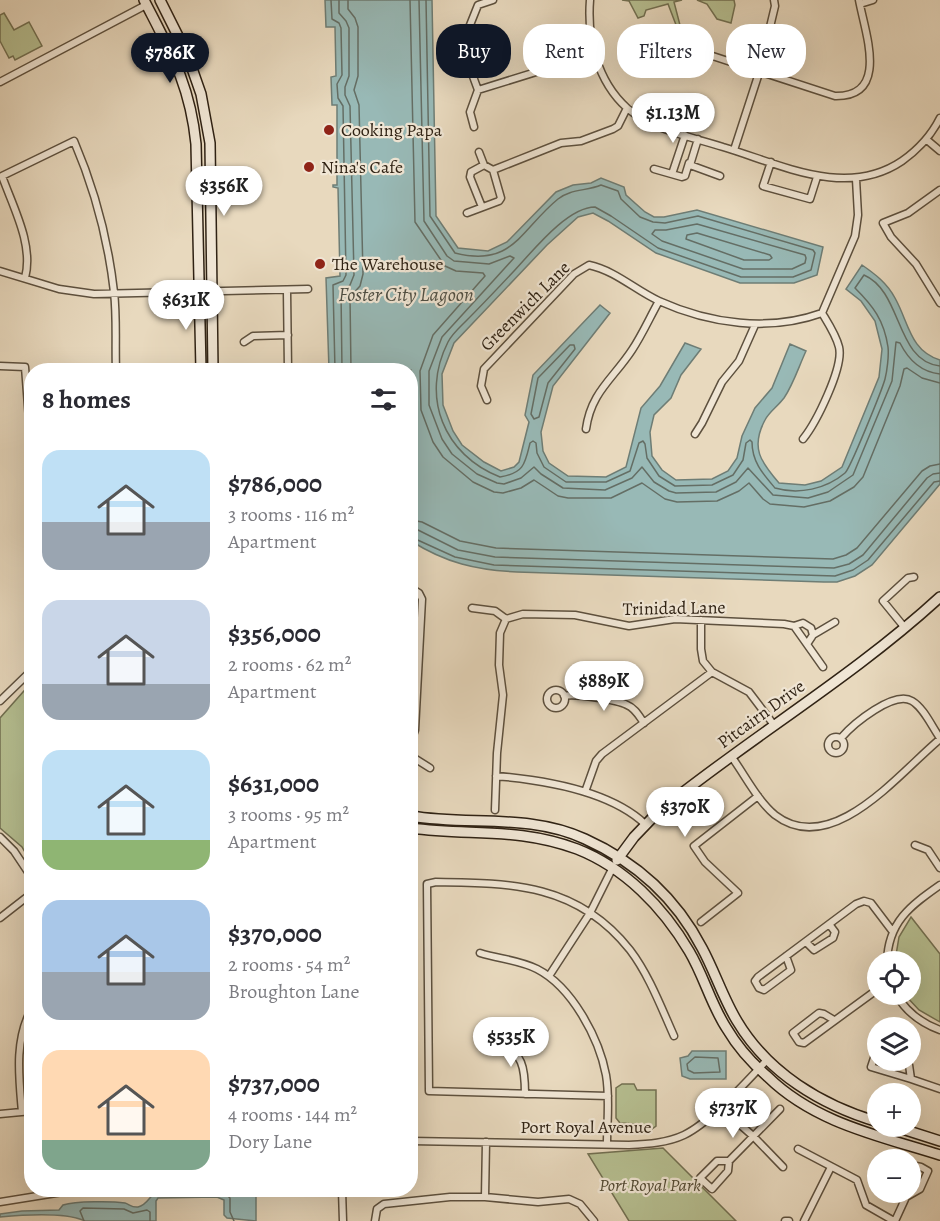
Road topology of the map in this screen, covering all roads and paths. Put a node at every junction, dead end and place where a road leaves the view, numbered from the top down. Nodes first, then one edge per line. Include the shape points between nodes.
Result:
1 (493, 0) edge
2 (590, 0) edge
3 (774, 0) edge
4 (873, 0) edge
5 (164, 1) edge
6 (147, 2) edge
7 (477, 2) edge
8 (859, 2) edge
9 (470, 24) edge
10 (590, 24) edge
11 (771, 24) edge
12 (523, 76) edge
13 (474, 78) edge
14 (605, 78) edge
15 (757, 78) edge
16 (775, 78) edge
17 (0, 82) edge
18 (478, 90) junction
19 (627, 108) junction
20 (940, 118) edge
21 (474, 127) dead end
22 (685, 135) junction
23 (698, 139) junction
24 (927, 140) junction
25 (734, 150) junction
26 (940, 151) edge
27 (479, 153) dead end
28 (771, 162) junction
29 (690, 164) junction
30 (484, 165) junction
31 (654, 169) dead end
32 (493, 170) junction
33 (672, 174) junction
34 (720, 176) dead end
35 (817, 177) junction
36 (856, 179) junction
37 (940, 190) edge
38 (482, 207) junction
39 (467, 213) dead end
40 (0, 272) edge
41 (25, 279) junction
42 (308, 289) dead end
43 (211, 291) junction
44 (287, 291) junction
45 (199, 292) junction
46 (114, 293) junction
47 (658, 301) junction
48 (940, 303) edge
49 (822, 313) junction
50 (755, 325) junction
51 (288, 335) junction
52 (244, 342) dead end
53 (116, 363) edge
54 (201, 363) edge
55 (213, 363) edge
56 (288, 363) edge
57 (0, 366) edge
58 (24, 368) edge
59 (487, 400) dead end
60 (586, 429) dead end
61 (695, 434) dead end
62 (803, 439) dead end
63 (914, 577) dead end
64 (418, 592) edge
65 (939, 601) edge
66 (472, 608) dead end
67 (506, 619) junction
68 (701, 620) junction
69 (835, 622) dead end
70 (794, 626) junction
71 (418, 627) edge
72 (904, 628) junction
73 (813, 635) junction
74 (807, 644) junction
75 (823, 667) dead end
76 (712, 672) junction
77 (24, 678) edge
78 (564, 696) dead end
79 (0, 701) edge
80 (644, 723) junction
81 (774, 725) junction
82 (840, 738) dead end
83 (940, 739) edge
84 (731, 756) junction
85 (418, 760) edge
86 (430, 768) dead end
87 (496, 776) junction
88 (585, 792) junction
89 (759, 796) junction
90 (495, 810) dead end
91 (418, 817) edge
92 (645, 824) junction
93 (418, 828) edge
94 (0, 837) edge
95 (915, 845) dead end
96 (620, 856) junction
97 (24, 866) edge
98 (613, 867) junction
99 (940, 868) edge
100 (940, 885) edge
101 (24, 898) edge
102 (591, 913) junction
103 (0, 918) edge
104 (701, 922) dead end
105 (829, 924) junction
106 (893, 932) junction
107 (806, 942) junction
108 (889, 951) edge
109 (480, 953) dead end
110 (786, 956) junction
111 (549, 976) junction
112 (867, 997) edge
113 (904, 1005) edge
114 (834, 1020) junction
115 (24, 1027) edge
116 (940, 1030) edge
117 (674, 1036) dead end
118 (498, 1040) dead end
119 (767, 1060) junction
120 (759, 1068) junction
121 (885, 1071) edge
122 (910, 1071) edge
123 (911, 1079) junction
124 (940, 1089) edge
125 (525, 1094) junction
126 (608, 1096) junction
127 (720, 1107) junction
128 (780, 1108) dead end
129 (22, 1112) joint
130 (0, 1114) edge
131 (867, 1119) edge
132 (921, 1135) edge
133 (753, 1136) junction
134 (940, 1141) edge
135 (418, 1142) edge
136 (486, 1142) junction
137 (607, 1144) junction
138 (798, 1149) dead end
139 (940, 1155) edge
140 (729, 1161) junction
141 (783, 1167) dead end
142 (831, 1167) junction
143 (921, 1167) edge
144 (921, 1187) edge
145 (31, 1197) edge
146 (342, 1197) edge
147 (485, 1197) junction
148 (0, 1202) edge
149 (903, 1203) edge
150 (343, 1221) edge
151 (375, 1221) edge
152 (594, 1221) edge
153 (804, 1221) edge
154 (895, 1221) edge

1 - 7 street
2 - 10 street
3 - 11 street
4 - 8 street
5 - 6 street
5 - 43 street via 201,94 210,143
6 - 17 street
6 - 45 street via 177,63 194,122
7 - 9 street
8 - 16 street via 871,65 859,90 834,96
12 - 18 street
13 - 18 street
14 - 19 street
15 - 25 street
18 - 21 street via 470,112
19 - 22 street
19 - 32 street via 613,129 581,141 561,143
20 - 24 street
22 - 23 street
22 - 33 street
23 - 25 street
23 - 29 street
24 - 26 street
24 - 36 street via 896,165
25 - 28 street
27 - 30 street
28 - 35 street
28 - 35 street via 763,186 810,199
29 - 33 street via 685,176
29 - 34 street
30 - 32 street
30 - 38 street via 474,169 470,177
31 - 33 street
32 - 38 street via 501,198
35 - 36 street
36 - 49 street via 855,236
37 - 48 street via 908,213 883,223 916,264
38 - 39 street
40 - 41 street
41 - 46 street via 76,292
41 - 46 street via 26,251 2,176 74,141 101,216
42 - 44 street
43 - 44 street
43 - 45 street
43 - 55 street
44 - 51 street
45 - 46 street
45 - 54 street
46 - 53 street
47 - 50 street, Greenwich Lane via 706,317
47 - 59 street, Greenwich Lane via 603,268 590,265 574,274 484,369 481,386
47 - 60 street via 632,351 595,398
49 - 50 street, Greenwich Lane
49 - 62 street via 839,346 839,367
50 - 61 street via 739,361 722,382
51 - 52 street via 253,336
51 - 56 street
57 - 58 street
63 - 72 street via 883,601
64 - 71 street via 422,599
65 - 72 street, Pitcairn Drive
66 - 67 street, Trinidad Lane via 495,611
67 - 68 street, Trinidad Lane via 523,614 575,615 629,626 675,619
67 - 87 street via 500,633 503,695
68 - 70 street, Trinidad Lane
68 - 76 street via 702,656
69 - 73 street
70 - 73 street, Trinidad Lane via 806,624
70 - 74 street
72 - 81 street, Pitcairn Drive
73 - 74 street
74 - 75 street
76 - 80 street
76 - 81 street via 749,692
77 - 79 street
78 - 80 street via 577,694 625,703
80 - 88 street via 596,761
81 - 84 street, Pitcairn Drive
82 - 83 street via 899,698 910,699 917,705
83 - 89 street via 892,783 831,825 797,826 776,815
84 - 89 street
84 - 92 street, Pitcairn Drive
85 - 86 street
87 - 88 street
87 - 90 street
88 - 92 street
89 - 104 street via 694,846 738,893
91 - 96 street via 522,822 564,831
92 - 96 street, Pitcairn Drive
93 - 98 street via 528,835 578,850
94 - 97 street
95 - 99 street via 928,850
96 - 98 street, Pitcairn Drive
96 - 119 street via 657,885 679,911 702,947 738,1023
98 - 102 street
98 - 120 street via 669,919 691,953 727,1030
100 - 106 street via 905,912
101 - 103 street
102 - 111 street
102 - 117 street via 630,950
102 - 125 street via 558,896 512,884 427,884 429,1091
105 - 106 street via 856,904 868,901
105 - 107 street
105 - 107 street via 835,932 832,939 814,950
106 - 108 street
107 - 110 street
109 - 111 street via 526,964
110 - 110 street via 756,979 756,985 767,989 791,970
111 - 126 street via 580,1011 606,1074
112 - 114 street
113 - 116 street via 918,1020
114 - 114 street via 804,1043 793,1034 819,1013
115 - 129 street via 18,1062
118 - 125 street via 512,1047 523,1064
119 - 120 street, Port Royal Avenue
119 - 131 street via 811,1094 840,1110
120 - 127 street, Port Royal Avenue
120 - 139 street via 782,1090 816,1112
121 - 123 street
122 - 123 street
123 - 124 street
125 - 126 street
126 - 137 street
127 - 133 street
127 - 137 street, Port Royal Avenue via 685,1135 671,1140
128 - 133 street
129 - 130 street
132 - 134 street
133 - 140 street
133 - 141 street
135 - 136 street, Port Royal Avenue
136 - 137 street, Port Royal Avenue
136 - 147 street
138 - 142 street
140 - 140 street via 717,1161 700,1178 712,1189 728,1171
142 - 153 street
142 - 154 street via 857,1180 866,1205
143 - 144 street via 928,1171
145 - 148 street
146 - 150 street
147 - 151 street via 384,1204 377,1209
147 - 152 street via 538,1202 573,1200
149 - 154 street

